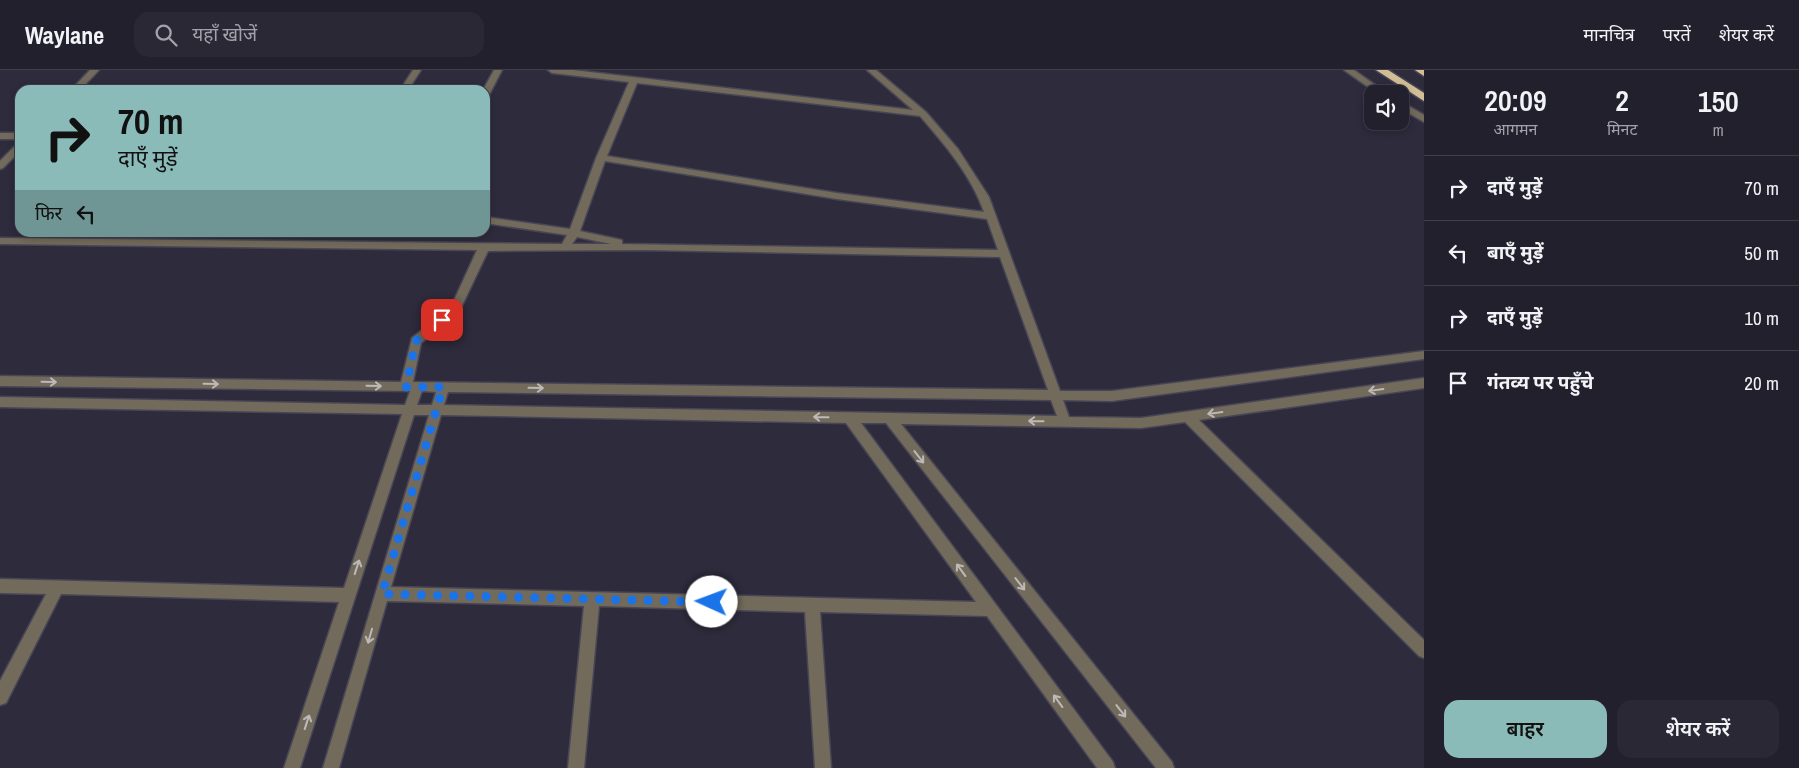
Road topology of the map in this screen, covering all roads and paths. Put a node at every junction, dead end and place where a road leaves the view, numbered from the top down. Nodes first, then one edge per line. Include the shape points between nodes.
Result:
1 (95, 70) edge
2 (417, 70) edge
3 (498, 70) edge
4 (552, 70) edge
5 (872, 70) edge
6 (1348, 70) edge
7 (1381, 70) edge
8 (1420, 70) edge
9 (1424, 73) edge
10 (634, 80) junction
11 (80, 85) edge
12 (407, 85) edge
13 (490, 85) edge
14 (1370, 85) edge
15 (1424, 98) edge
16 (1409, 110) edge
17 (923, 114) junction
18 (1424, 119) edge
19 (0, 136) edge
20 (15, 136) edge
21 (15, 156) edge
22 (601, 158) junction
23 (0, 166) edge
24 (991, 216) junction
25 (490, 221) edge
26 (574, 233) junction
27 (0, 241) edge
28 (484, 247) junction
29 (645, 247) junction
30 (565, 248) junction
31 (1004, 254) junction
32 (1424, 354) edge
33 (0, 381) edge
34 (1424, 384) edge
35 (411, 387) junction
36 (443, 387) junction
37 (1056, 396) junction
38 (0, 402) edge
39 (409, 410) junction
40 (436, 410) junction
41 (1188, 417) junction
42 (850, 418) junction
43 (889, 418) junction
44 (1066, 422) junction
45 (0, 586) edge
46 (57, 587) junction
47 (382, 594) junction
48 (348, 595) junction
49 (592, 598) junction
50 (812, 606) junction
51 (990, 609) junction
52 (1424, 651) edge
53 (0, 697) edge
54 (292, 768) edge
55 (331, 768) edge
56 (576, 768) edge
57 (823, 768) edge
58 (1107, 768) edge
59 (1166, 768) edge

1 - 11 street
2 - 12 street
3 - 13 street
4 - 10 street
5 - 17 street
6 - 14 street
7 - 15 highway
8 - 9 highway
10 - 17 street
10 - 22 street
16 - 18 street
17 - 24 street via 954,150 984,197
19 - 20 street
21 - 23 street
22 - 24 street via 837,196
22 - 26 street
24 - 31 street
25 - 26 street
26 - 29 street
26 - 30 street
27 - 28 street
28 - 30 street
28 - 35 street via 455,309 416,341
29 - 30 street
29 - 31 street
31 - 37 street
32 - 37 street via 1112,396
33 -> 35 street
34 -> 41 street
35 - 36 street
35 - 39 street
36 -> 37 street
36 - 40 street
37 - 44 street
38 - 39 street
39 - 40 street
48 -> 39 street
42 -> 40 street
40 - 47 street
41 - 44 street via 1141,423
41 - 52 street
42 - 43 street
51 -> 42 street
44 -> 43 street
43 -> 59 street
45 - 46 street
46 - 48 street
46 - 53 street
47 - 49 street
47 -> 55 street
54 -> 48 street
49 - 50 street
49 - 56 street
50 - 51 street
50 - 57 street
58 -> 51 street

